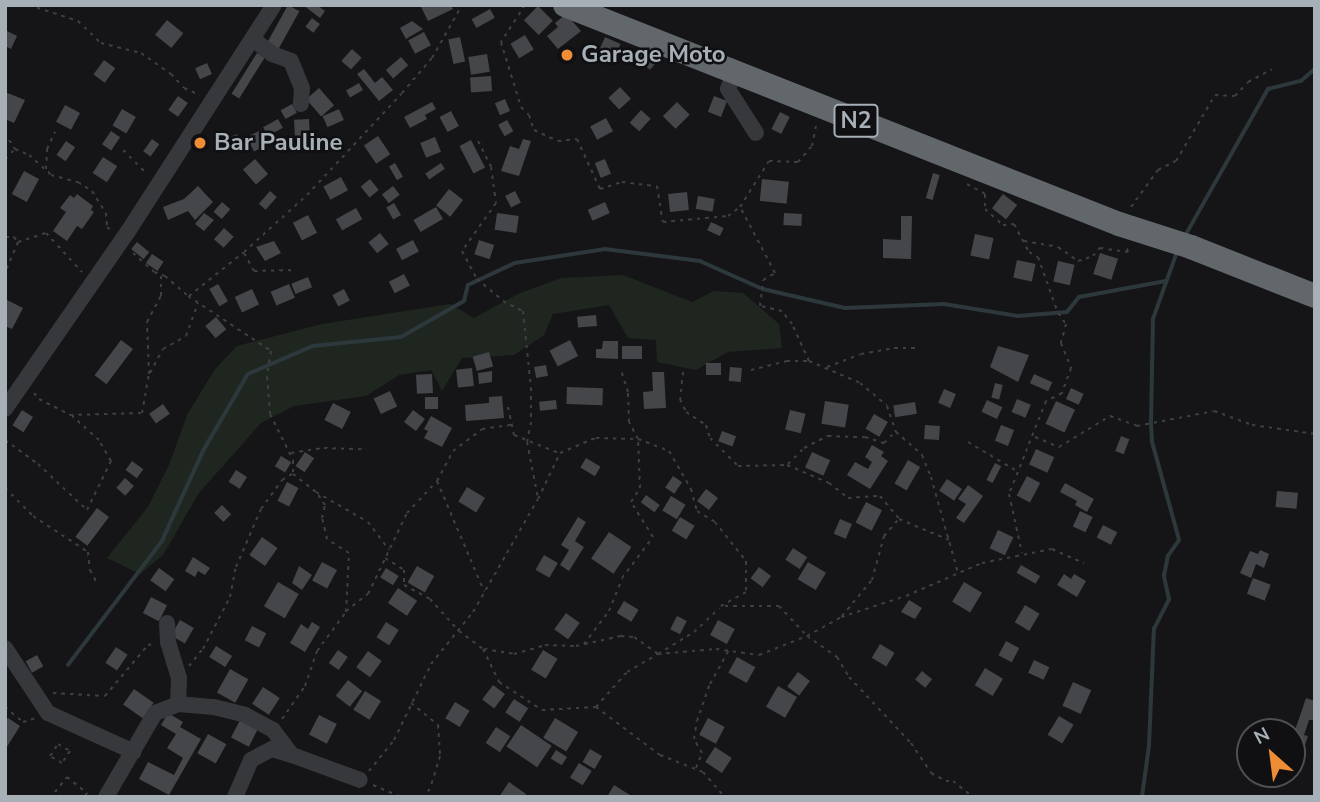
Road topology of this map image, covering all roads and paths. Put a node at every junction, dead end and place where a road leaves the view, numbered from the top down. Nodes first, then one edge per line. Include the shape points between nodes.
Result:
1 (29, 5) edge
2 (274, 5) edge
3 (462, 5) edge
4 (525, 5) edge
5 (565, 5) edge
6 (253, 39) junction
7 (1272, 69) dead end
8 (734, 73) junction
9 (212, 101) junction
10 (302, 104) dead end
11 (55, 132) dead end
12 (756, 133) dead end
13 (9, 140) dead end
14 (478, 142) dead end
15 (15, 149) junction
16 (122, 150) dead end
17 (5, 159) edge
18 (46, 170) junction
19 (963, 183) dead end
20 (157, 185) junction
21 (740, 207) dead end
22 (1119, 224) junction
23 (124, 236) junction
24 (5, 237) edge
25 (1023, 241) junction
26 (18, 242) junction
27 (244, 252) junction
28 (6, 261) edge
29 (296, 270) dead end
30 (5, 272) edge
31 (775, 273) dead end
32 (161, 274) junction
33 (90, 285) junction
34 (188, 296) junction
35 (1315, 296) edge
36 (198, 302) junction
37 (915, 348) dead end
38 (809, 361) junction
39 (826, 367) junction
40 (751, 370) dead end
41 (621, 371) dead end
42 (682, 372) dead end
43 (149, 374) junction
44 (24, 380) junction
45 (508, 407) dead end
46 (5, 410) edge
47 (71, 415) junction
48 (512, 425) junction
49 (896, 432) junction
50 (1315, 434) edge
51 (1034, 437) junction
52 (638, 439) junction
53 (5, 440) edge
54 (527, 442) junction
55 (968, 442) dead end
56 (362, 449) dead end
57 (290, 453) junction
58 (560, 453) junction
59 (787, 465) junction
60 (1016, 471) junction
61 (293, 474) junction
62 (438, 481) junction
63 (5, 488) edge
64 (316, 492) junction
65 (538, 499) junction
66 (899, 519) junction
67 (951, 541) junction
68 (389, 550) junction
69 (1023, 554) junction
70 (385, 558) junction
71 (1084, 563) dead end
72 (958, 574) junction
73 (98, 585) dead end
74 (484, 592) junction
75 (721, 606) junction
76 (346, 612) junction
77 (841, 617) junction
78 (167, 623) dead end
79 (459, 631) junction
80 (807, 636) junction
81 (168, 642) junction
82 (584, 644) junction
83 (5, 648) edge
84 (483, 649) junction
85 (727, 651) junction
86 (658, 654) junction
87 (179, 678) junction
88 (37, 699) junction
89 (411, 703) junction
90 (178, 704) junction
91 (5, 707) edge
92 (596, 707) junction
93 (273, 730) junction
94 (134, 752) junction
95 (292, 755) junction
96 (50, 756) joint
97 (696, 769) junction
98 (360, 780) junction
99 (61, 797) edge
100 (84, 797) edge
101 (106, 797) edge
102 (235, 797) edge
103 (401, 797) edge
104 (422, 797) edge
105 (725, 797) edge
106 (973, 797) edge

1 - 9 path via 78,21 101,43 141,53 184,88
2 - 6 street
3 - 27 path via 432,58 402,93 307,195
4 - 21 path via 502,42 521,107 534,131 558,141 577,139 600,189 622,182 657,186 663,222 728,216
5 - 8 highway, N2
6 - 9 street
6 - 10 street via 290,61 302,88
7 - 22 path via 1248,82 1235,96 1215,95 1176,161 1158,170
8 - 12 street via 728,89
8 - 22 highway, N2
9 - 20 street
11 - 18 path via 47,149
13 - 15 path
14 - 54 path via 491,167 496,203 462,251 477,279 523,312 531,388
15 - 17 path
15 - 18 path
16 - 20 path
18 - 23 path via 92,191 106,213 107,227
19 - 25 path via 985,194 985,209 1003,225 1014,224
20 - 23 street
22 - 25 path via 1128,252 1100,248 1078,261 1058,247
22 - 35 highway, N2
23 - 32 path via 129,250
23 - 33 street
24 - 26 path
25 - 51 path via 1038,257 1066,324 1061,343 1071,368 1062,394 1046,401
26 - 28 path
26 - 33 path via 46,233 78,265
27 - 29 path via 254,271
27 - 34 path
28 - 30 path
31 - 38 path via 763,280 760,306 782,311
32 - 34 path
32 - 43 path via 161,296 147,322
33 - 44 street
34 - 36 path
36 - 43 path via 186,336 163,349
36 - 57 path via 271,351 267,377 270,414
37 - 39 path via 860,354
38 - 39 path
38 - 40 path via 786,361
39 - 49 path via 860,383 887,406
41 - 52 path via 628,392 629,422
42 - 59 path via 680,399 686,412 706,425 710,438 738,466
43 - 47 path via 142,413
44 - 46 street
44 - 47 path via 39,399
45 - 48 path
47 - 53 path via 99,440 111,461 87,510
48 - 54 path via 514,435
48 - 62 path via 482,429 453,452
49 - 59 path via 884,443 865,437 828,436 804,448
49 - 67 path via 922,455
50 - 51 path via 1252,425 1214,411 1137,426 1110,416 1059,447
51 - 60 path
52 - 58 path via 596,438
52 - 75 path via 669,451 691,489 697,511 715,522 746,561 746,593
52 - 82 path via 640,488 631,502 653,537 622,578 609,611
54 - 58 path
54 - 65 path
55 - 60 path
56 - 57 path
57 - 61 path
58 - 65 path
59 - 66 path via 829,483 848,498 880,496
60 - 69 path via 1009,494
61 - 64 path
61 - 87 path via 282,480 261,509 236,567 230,597 203,649
62 - 68 path via 407,513
62 - 74 path
63 - 73 path via 33,516 88,552
64 - 68 path via 368,522
64 - 76 path via 325,505 322,519 327,539 349,553
65 - 74 path
66 - 67 path
66 - 77 path via 884,536 872,580
67 - 72 path
68 - 70 path
69 - 71 path via 1052,549
69 - 72 path
70 - 76 path via 368,594
70 - 79 path via 404,570 404,584 429,599
72 - 77 path
74 - 79 path
75 - 80 path via 779,606
75 - 86 path via 694,632
76 - 93 path via 317,651 305,686
77 - 80 path
78 - 81 street
79 - 84 path
79 - 89 path via 431,664
80 - 85 path via 759,655
80 - 106 path via 837,657 931,773 953,781
81 - 87 street
81 - 88 path via 148,645 105,696
82 - 84 path via 545,645 514,654
82 - 86 path via 634,637
83 - 88 street
84 - 92 path via 499,682 542,710
85 - 86 path
85 - 97 path via 697,721 694,739 702,753
86 - 92 path via 627,672
87 - 90 street
88 - 91 path via 36,718 23,722
88 - 94 street via 67,724
89 - 98 path via 394,740
89 - 104 path via 438,725 440,756 430,789
90 - 93 street via 245,715
90 - 94 street via 155,713
92 - 97 path via 660,755
93 - 95 street
94 - 101 street
95 - 98 street
95 - 102 street via 272,749 251,760
96 - 96 path via 58,744 70,751 62,764
97 - 105 path
98 - 103 path
99 - 100 path via 55,792 67,777 87,793

